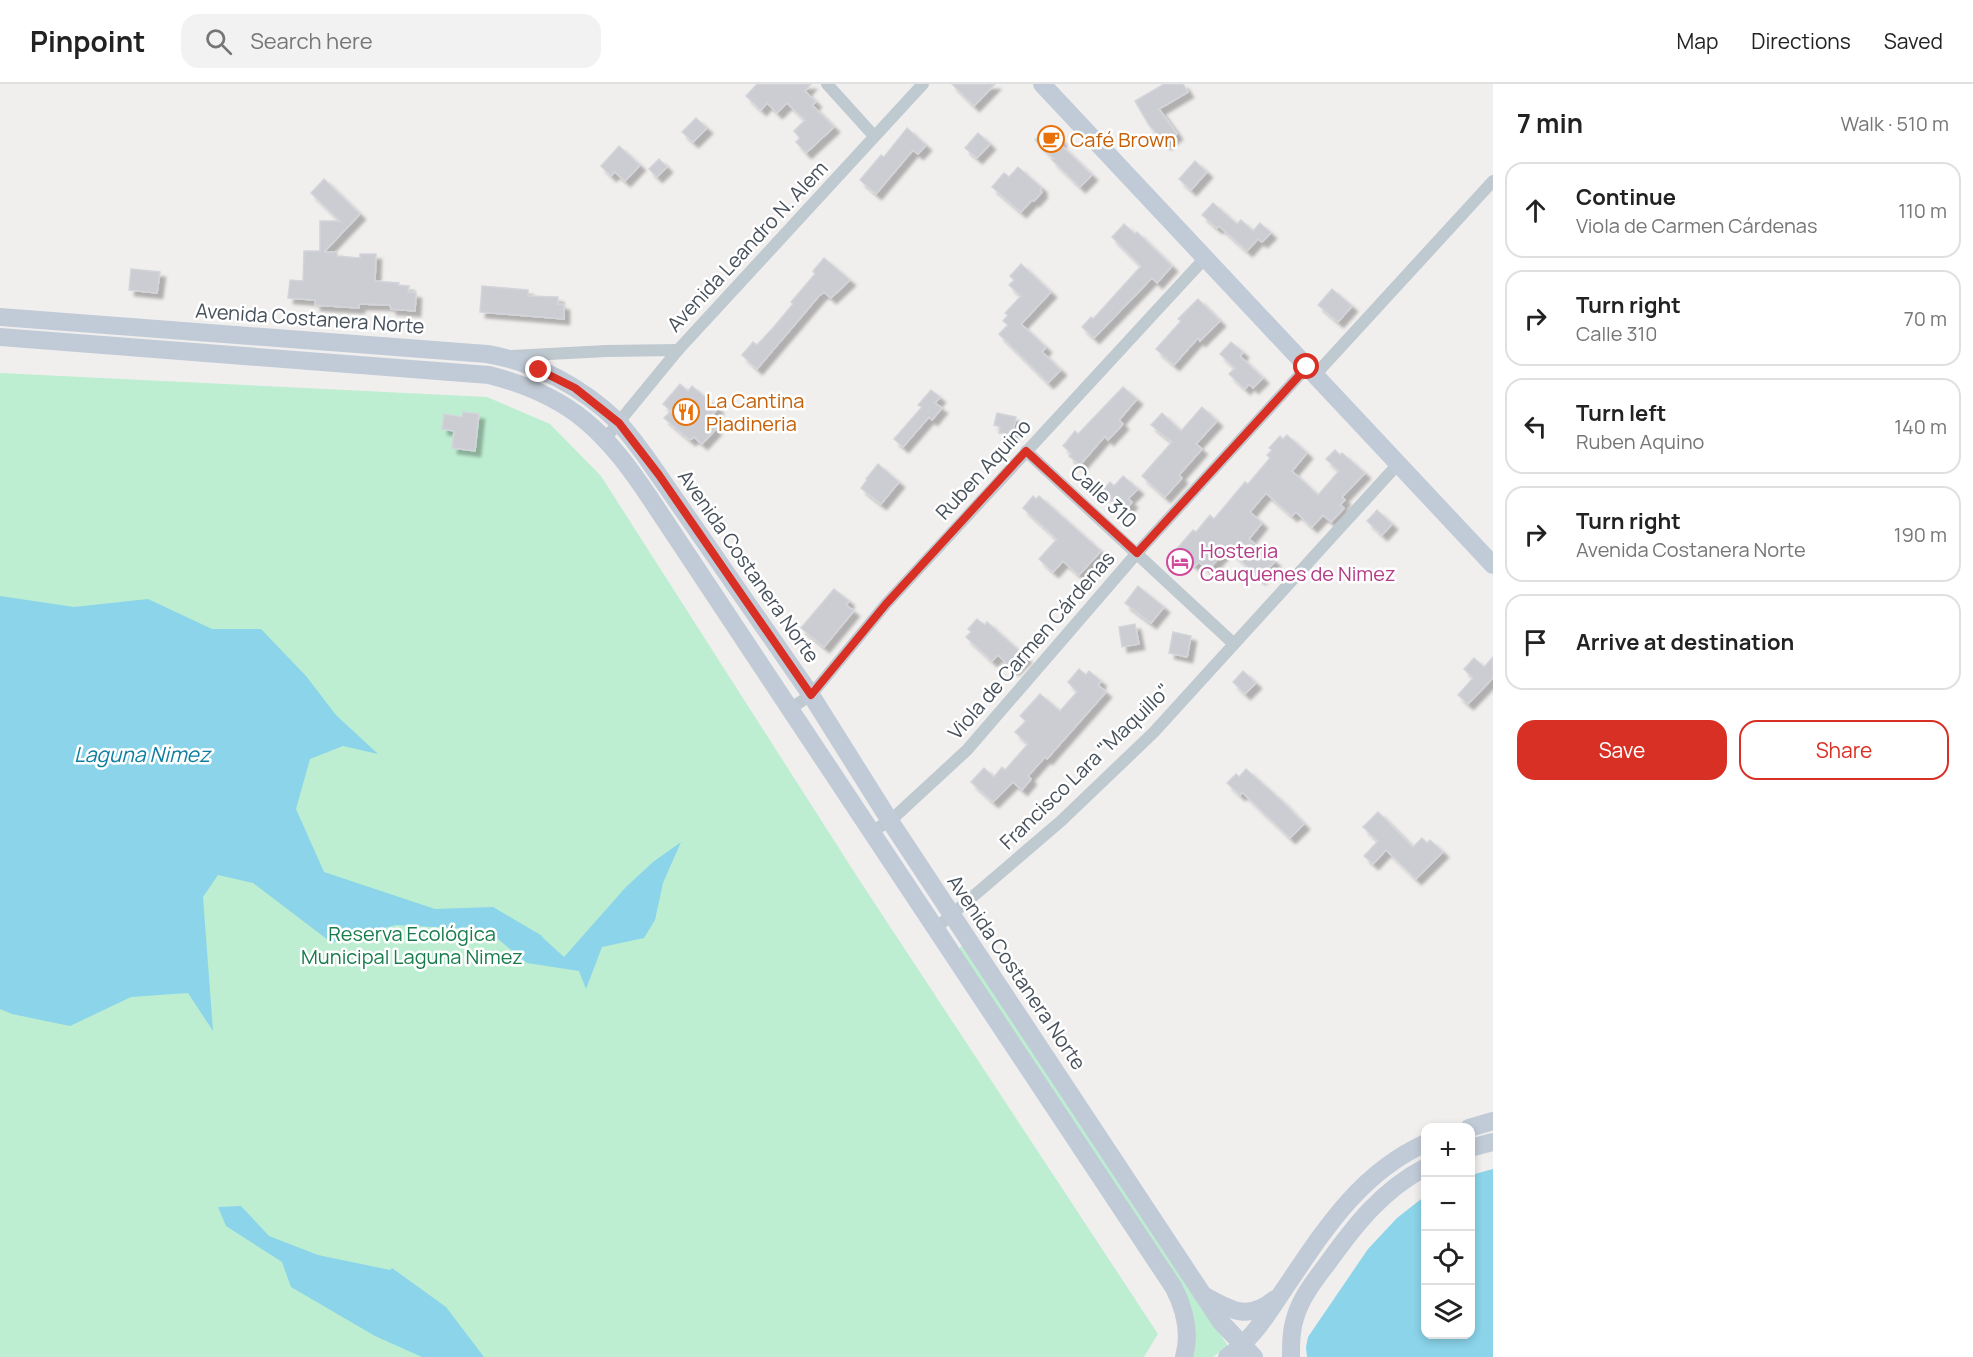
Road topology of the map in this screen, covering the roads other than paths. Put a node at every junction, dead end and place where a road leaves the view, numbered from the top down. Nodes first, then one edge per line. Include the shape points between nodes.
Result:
1 (827, 84) edge
2 (922, 84) edge
3 (1052, 88) edge
4 (874, 136) junction
5 (1493, 181) edge
6 (1205, 258) junction
7 (0, 317) edge
8 (0, 337) edge
9 (678, 350) junction
10 (501, 356) junction
11 (1311, 371) junction
12 (619, 423) junction
13 (605, 439) junction
14 (1026, 451) junction
15 (1398, 464) junction
16 (1137, 553) junction
17 (1493, 565) edge
18 (1234, 644) junction
19 (811, 695) junction
20 (791, 708) junction
21 (890, 821) junction
22 (872, 831) junction
23 (952, 915) junction
24 (936, 928) junction
25 (1493, 1121) edge
26 (1475, 1126) edge
27 (1493, 1142) edge
28 (1421, 1145) edge
29 (1475, 1147) edge
30 (1421, 1170) edge
31 (1282, 1293) junction
32 (1203, 1294) junction
33 (1248, 1351) edge
34 (1184, 1357) edge
35 (1227, 1357) edge
36 (1291, 1357) edge

1 - 4 street
2 - 4 street, Avenida Leandro N. Alem
3 - 6 street
4 - 9 street, Avenida Leandro N. Alem
5 - 11 street, Viola de Carmen Cárdenas
6 - 11 street
6 - 14 street, Ruben Aquino
7 - 10 street, Avenida Costanera Norte
8 - 13 street via 489,375 530,387 567,405
9 - 10 street
9 - 12 street, Avenida Leandro N. Alem
10 - 12 street, Avenida Costanera Norte via 557,378
11 - 15 street
11 - 16 street, Viola de Carmen Cárdenas
12 - 13 street, Avenida Leandro N. Alem
12 - 19 street, Avenida Costanera Norte
13 - 20 street via 642,485
14 - 16 street, Calle 310
14 - 19 street, Ruben Aquino via 886,604
15 - 17 street
15 - 18 street, Francisco Lara "Maquillo"
16 - 18 street, Calle 310
16 - 21 street, Viola de Carmen Cárdenas via 967,750
18 - 23 street, Francisco Lara "Maquillo" via 1146,740 1061,821
19 - 20 street, Ruben Aquino
19 - 21 street, Avenida Costanera Norte
20 - 22 street
21 - 22 street, Viola de Carmen Cárdenas
21 - 23 street, Avenida Costanera Norte
22 - 24 street
23 - 24 street, Francisco Lara "Maquillo"
23 - 32 street, Avenida Costanera Norte
24 - 34 street via 1174,1288 1187,1328
25 - 26 street
27 - 29 street
28 - 31 street via 1384,1167 1357,1191
30 - 36 street via 1393,1187 1365,1214 1315,1281 1296,1314
31 - 32 street via 1264,1308 1248,1312 1228,1309
31 - 33 street via 1256,1330
32 - 33 street, Avenida Costanera Norte via 1221,1322
33 - 35 street

